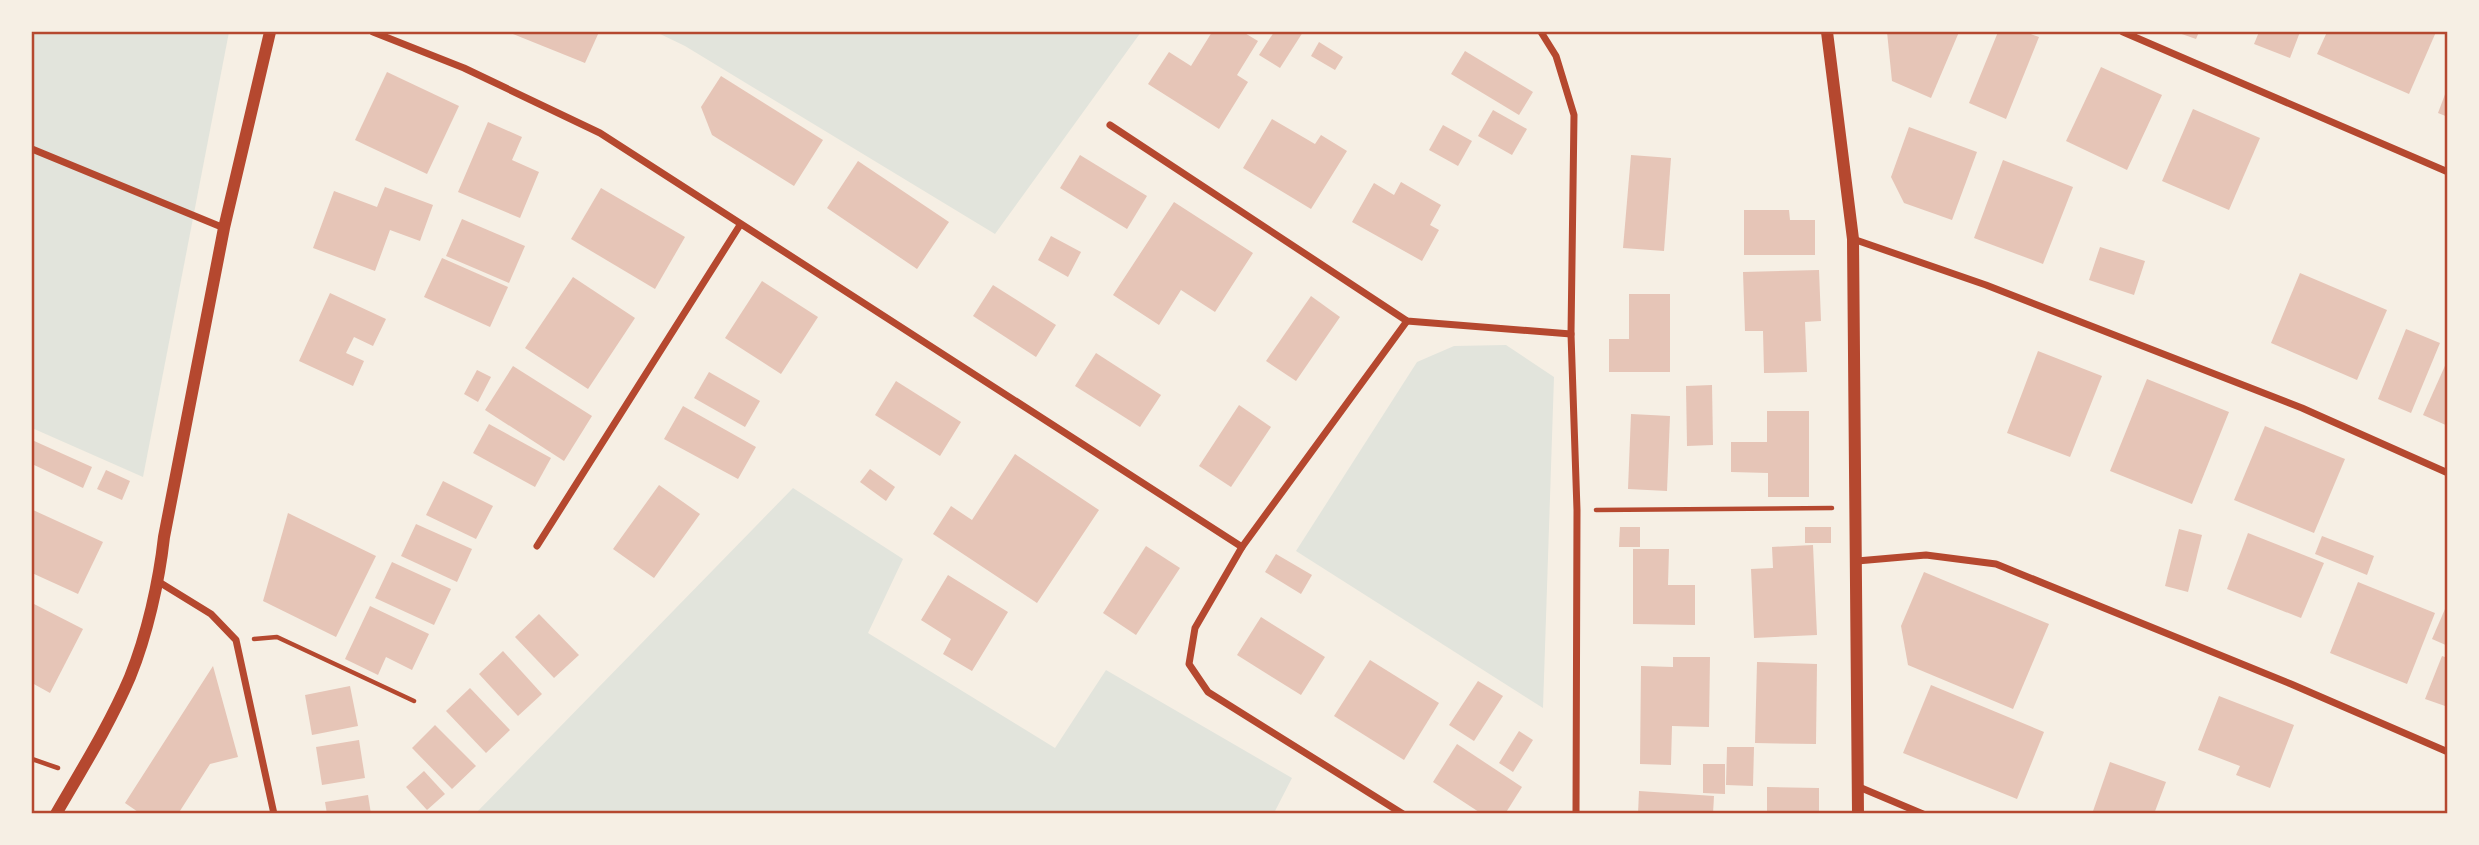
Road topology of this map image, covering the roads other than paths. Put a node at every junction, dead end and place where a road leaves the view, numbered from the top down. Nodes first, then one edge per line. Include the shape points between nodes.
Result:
1 (270, 32) edge
2 (373, 32) edge
3 (1541, 32) edge
4 (1827, 32) edge
5 (2123, 32) edge
6 (1110, 125) dead end
7 (32, 149) edge
8 (2448, 172) edge
9 (740, 225) junction
10 (224, 228) junction
11 (1853, 239) junction
12 (1407, 321) junction
13 (1572, 334) junction
14 (2448, 473) edge
15 (537, 546) dead end
16 (1242, 547) junction
17 (1857, 561) junction
18 (159, 582) junction
19 (2448, 752) edge
20 (1859, 787) junction
21 (56, 814) edge
22 (274, 814) edge
23 (1403, 814) edge
24 (1576, 814) edge
25 (1858, 814) edge
26 (1923, 814) edge

1 - 10 street
2 - 9 street via 464,68 600,133
3 - 13 street via 1556,56 1574,115
4 - 11 street
5 - 8 street
6 - 12 street
7 - 10 street
9 - 15 street
9 - 16 street
10 - 18 street
11 - 14 street via 1986,285 2302,408
11 - 17 street
12 - 13 street
12 - 16 street
13 - 24 street via 1577,510
16 - 23 street via 1195,628 1189,664 1208,692
17 - 19 street via 1926,555 1996,564
17 - 20 street
18 - 21 street via 130,676
18 - 22 street via 211,614 236,640
20 - 25 street
20 - 26 street

